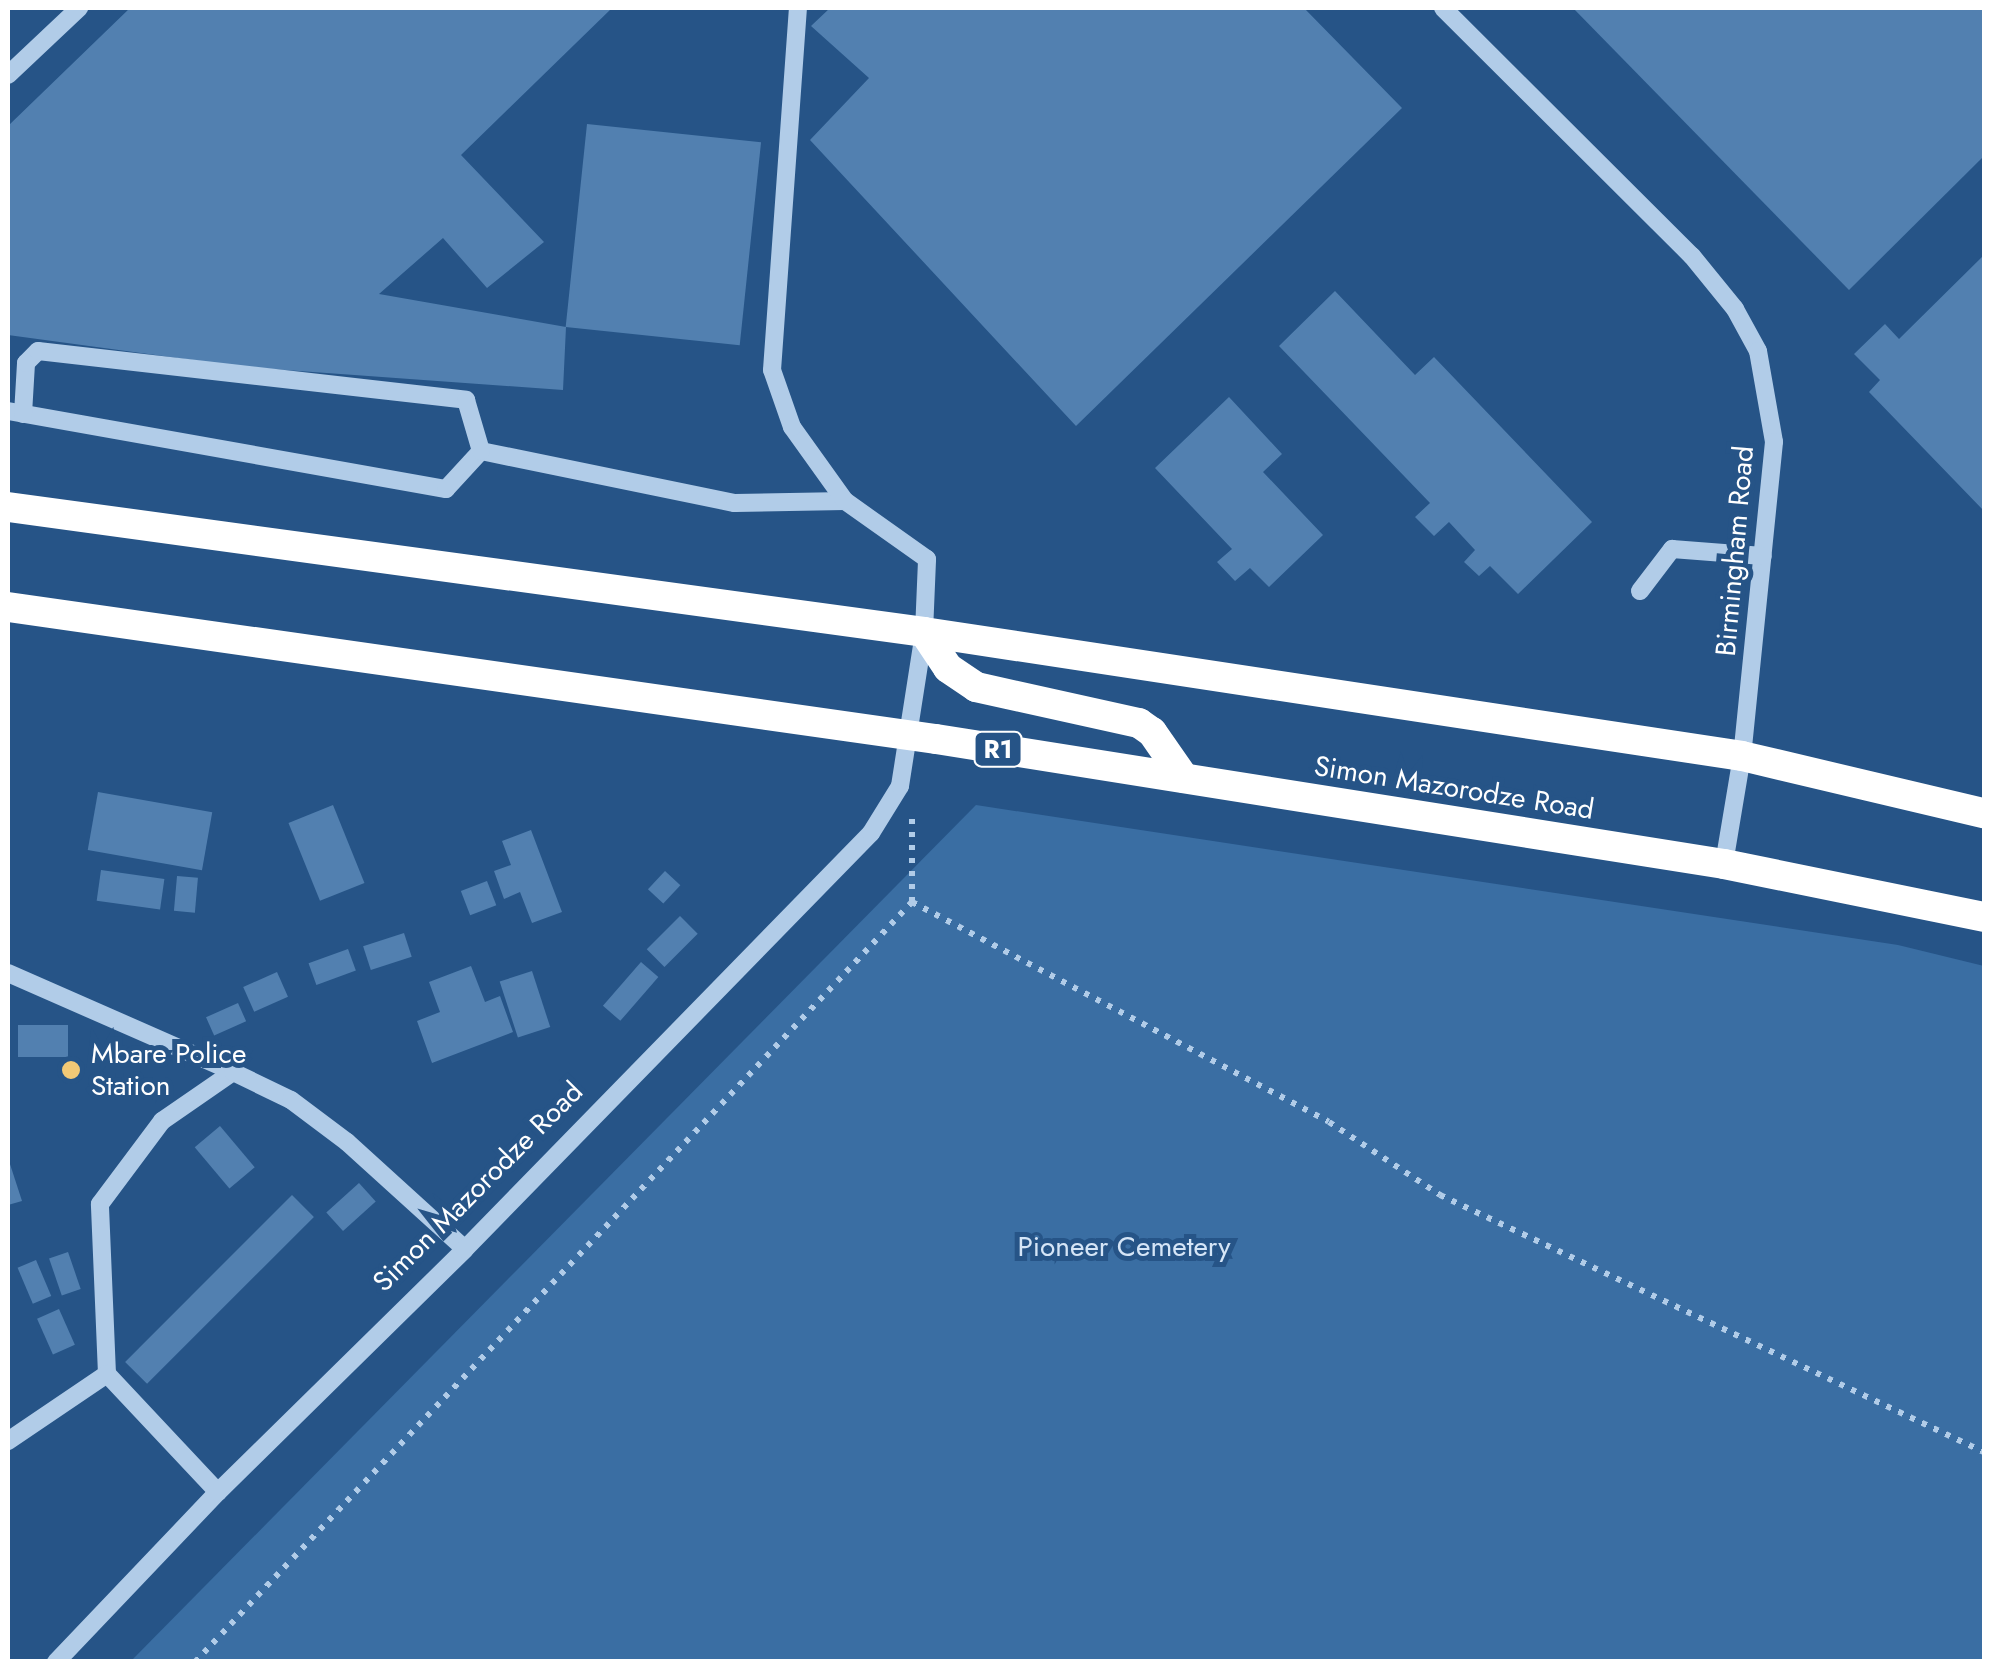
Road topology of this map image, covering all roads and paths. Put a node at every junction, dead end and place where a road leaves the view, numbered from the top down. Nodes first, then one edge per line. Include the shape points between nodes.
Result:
1 (79, 8) edge
2 (798, 8) edge
3 (1443, 8) edge
4 (8, 75) edge
5 (15, 413) edge
6 (481, 451) junction
7 (846, 501) junction
8 (8, 506) edge
9 (1763, 556) junction
10 (1640, 590) dead end
11 (8, 607) edge
12 (924, 632) junction
13 (911, 736) junction
14 (1742, 756) junction
15 (1184, 778) junction
16 (912, 810) dead end
17 (1984, 813) edge
18 (1724, 864) junction
19 (912, 902) junction
20 (1984, 918) edge
21 (8, 973) edge
22 (234, 1072) junction
23 (465, 1249) junction
24 (107, 1374) junction
25 (8, 1441) edge
26 (1984, 1452) edge
27 (218, 1492) junction
28 (56, 1662) edge
29 (195, 1662) edge

1 - 4 street
2 - 7 street via 772,370 792,427
3 - 9 street, Birmingham Road via 1692,256 1734,308 1758,351 1772,425
5 - 6 street via 446,489
5 - 6 street via 26,363 38,351 466,400
6 - 7 street via 735,502
7 - 12 street, Simon Mazorodze Road via 927,559
8 - 12 highway
9 - 10 street via 1672,548
9 - 14 street, Birmingham Road
11 - 13 highway, Simon Mazorodze Road / R1
12 - 13 street, Simon Mazorodze Road
12 - 14 highway
12 - 15 highway via 948,668 976,687 1139,723
13 - 15 highway, Simon Mazorodze Road / R1
13 - 23 street, Simon Mazorodze Road via 900,786 871,834
14 - 17 highway
14 - 18 street, Birmingham Road
15 - 18 highway, Simon Mazorodze Road / R1
16 - 19 path
18 - 20 highway, Simon Mazorodze Road / R1
19 - 26 path via 1329,1122 1440,1195
19 - 29 path
21 - 22 street
22 - 23 street via 290,1100 348,1142
22 - 24 street via 162,1121 100,1204
23 - 27 street, Simon Mazorodze Road
24 - 25 street
24 - 27 street
27 - 28 street, Simon Mazorodze Road

